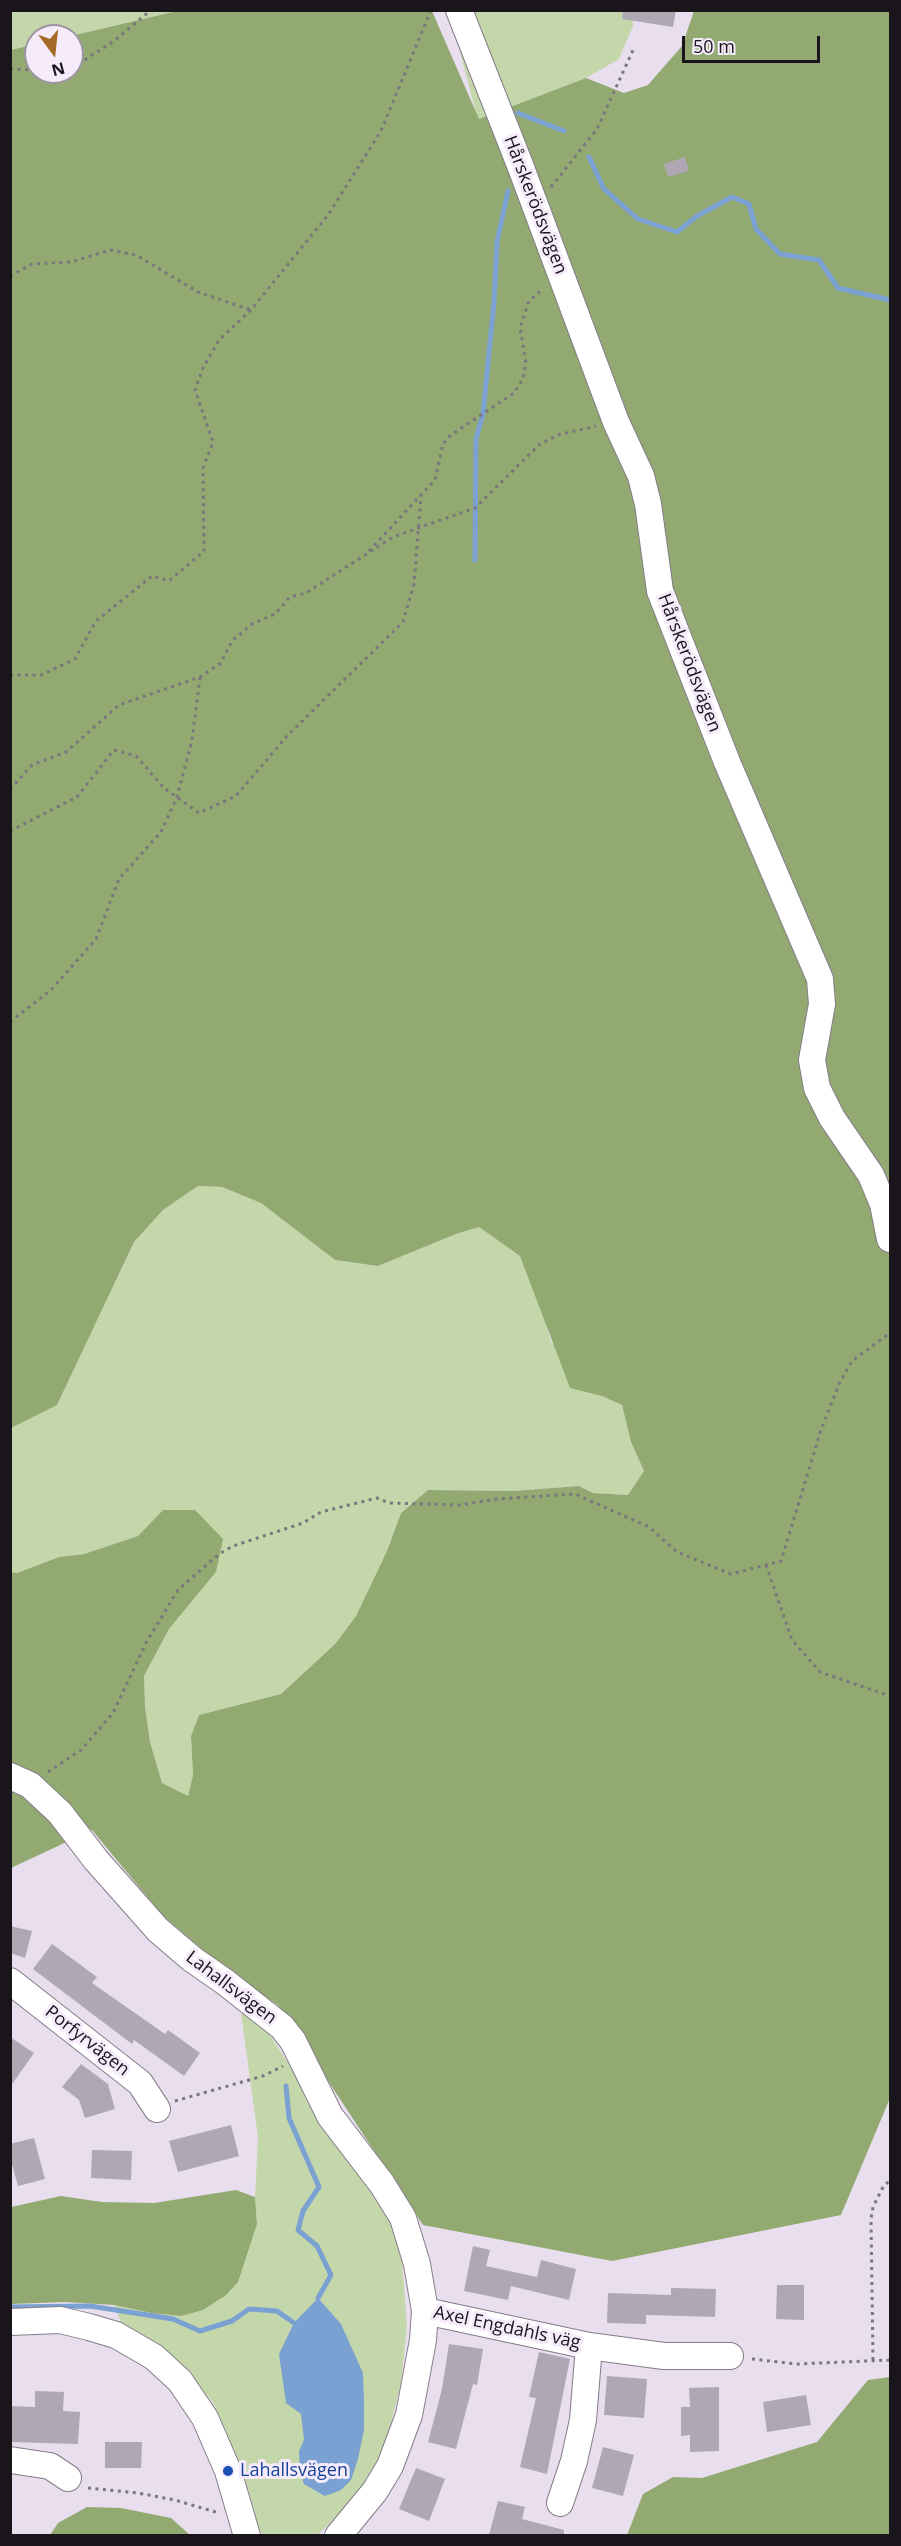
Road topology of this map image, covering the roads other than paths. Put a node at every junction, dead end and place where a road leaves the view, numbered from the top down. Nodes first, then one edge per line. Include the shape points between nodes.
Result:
1 (459, 10) edge
2 (891, 1239) edge
3 (20, 1780) edge
4 (10, 1981) edge
5 (157, 2109) road end
6 (425, 2311) junction
7 (10, 2322) edge
8 (589, 2346) junction
9 (730, 2356) road end
10 (10, 2460) edge
11 (68, 2478) road end
12 (560, 2503) dead end
13 (247, 2535) edge
14 (338, 2535) edge

1 - 2 street, Hårskerödsvägen via 616,422 641,476 660,591 727,762 820,979 822,1004 812,1060 817,1088 832,1118 871,1175
3 - 6 street, Lahallsvägen via 60,1813 158,1930 270,2016 293,2041 330,2116 403,2218 417,2264
4 - 5 street, Porfyrvägen via 140,2083
6 - 8 street, Axel Engdahls väg
6 - 14 street, Lahallsvägen via 409,2415 390,2466 375,2491
7 - 13 street via 60,2320 116,2335 154,2357 180,2380 205,2418 228,2471
8 - 9 street, Axel Engdahls väg via 664,2356
8 - 12 street, Axel Engdahls väg via 583,2420
10 - 11 street via 50,2466

